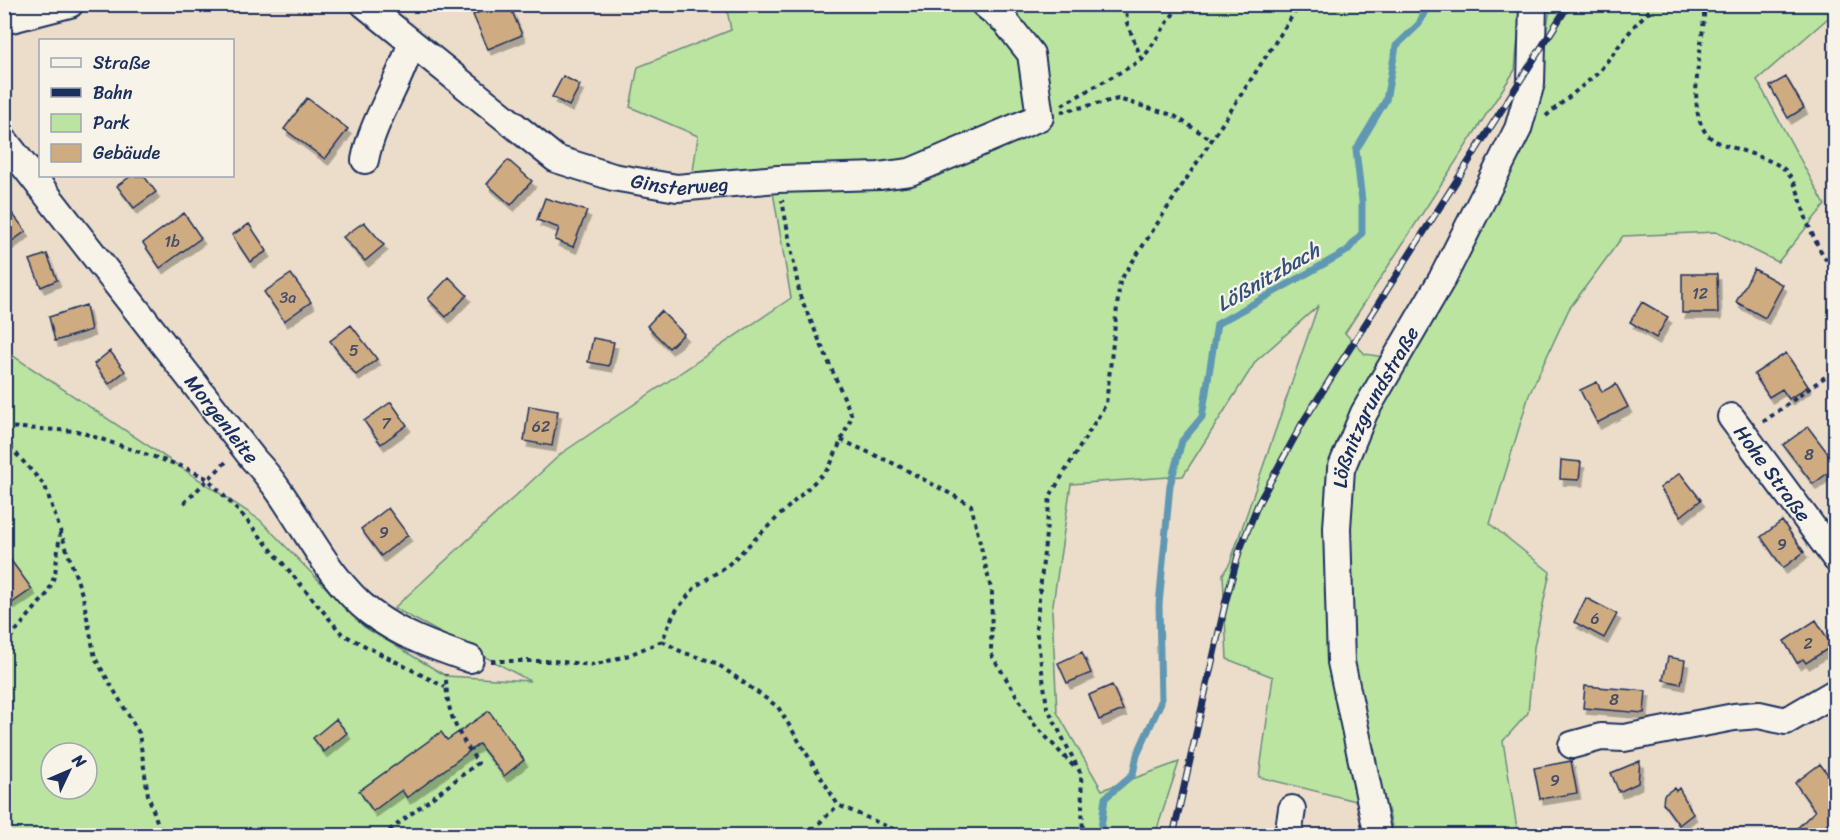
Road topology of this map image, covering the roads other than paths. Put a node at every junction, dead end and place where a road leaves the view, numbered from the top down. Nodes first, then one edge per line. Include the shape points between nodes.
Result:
1 (70, 4) edge
2 (364, 4) edge
3 (984, 4) edge
4 (1534, 14) edge
5 (4, 21) edge
6 (411, 43) junction
7 (4, 140) edge
8 (365, 160) dead end
9 (1738, 426) road end
10 (1836, 559) edge
11 (470, 659) road end
12 (1836, 692) edge
13 (1572, 745) dead end
14 (1292, 809) dead end
15 (1288, 836) edge
16 (1378, 836) edge

1 - 5 street
2 - 6 street, Ginsterweg
3 - 6 street, Ginsterweg via 1005,21 1031,54 1040,117 910,172 879,176 677,188 613,177 556,159
4 - 16 street, Lößnitzgrundstraße via 1531,83 1518,129 1442,279 1364,413 1341,469 1337,528 1341,662
6 - 8 street via 405,67 377,118
7 - 11 street, Morgenleite via 282,492 329,567 370,612 416,640
9 - 10 street, Hohe Straße
12 - 13 street via 1786,721 1759,715 1734,717
14 - 15 street

